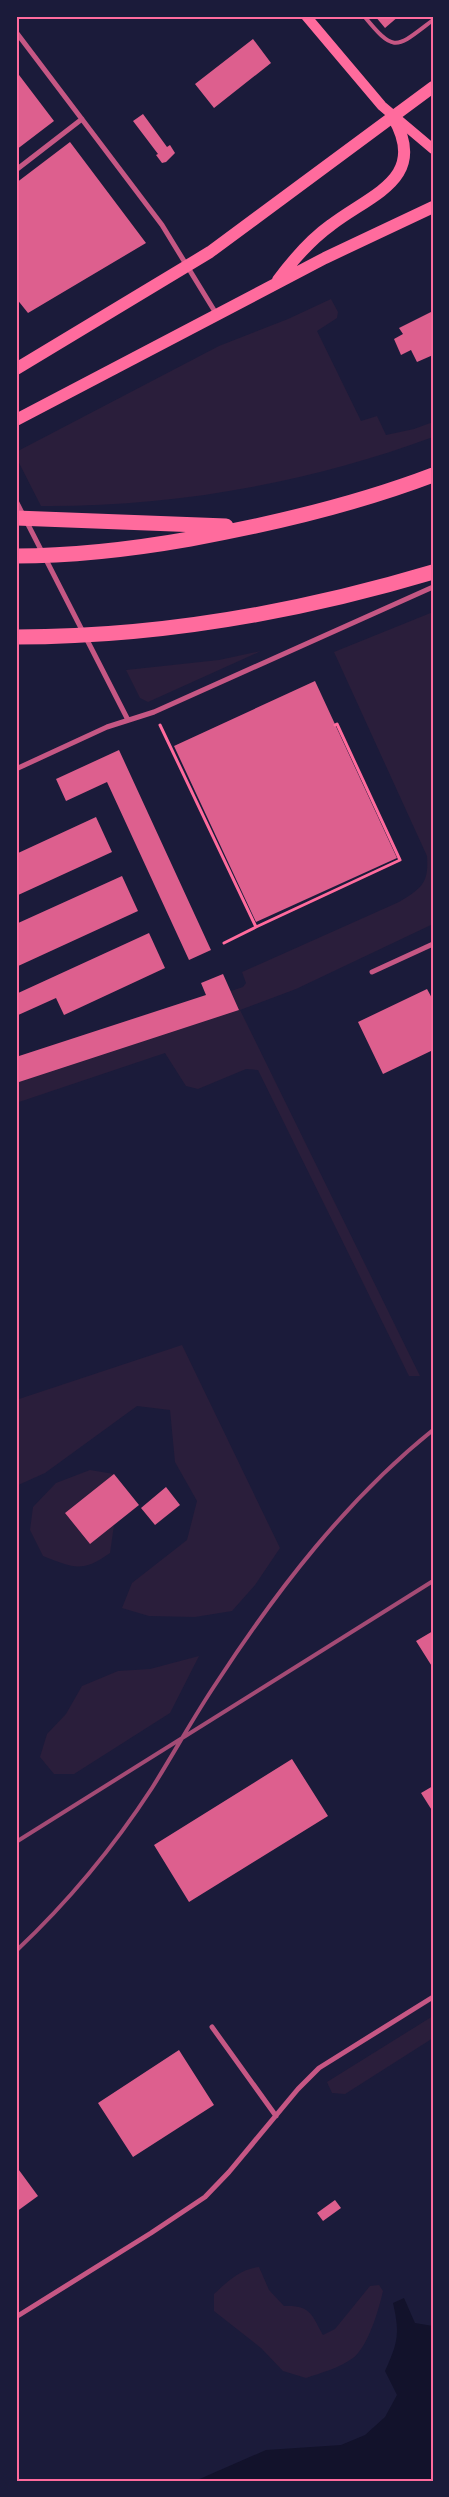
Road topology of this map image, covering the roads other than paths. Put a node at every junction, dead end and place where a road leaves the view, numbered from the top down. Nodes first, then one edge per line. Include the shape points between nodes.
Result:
1 (306, 16) edge
2 (364, 16) edge
3 (433, 20) edge
4 (16, 32) edge
5 (433, 87) edge
6 (393, 117) junction
7 (82, 119) junction
8 (433, 149) edge
9 (16, 170) edge
10 (433, 207) edge
11 (188, 265) junction
12 (275, 284) junction
13 (217, 316) junction
14 (16, 369) edge
15 (16, 420) edge
16 (433, 475) edge
17 (16, 501) edge
18 (16, 518) edge
19 (253, 528) junction
20 (16, 556) edge
21 (433, 572) edge
22 (433, 587) edge
23 (16, 637) edge
24 (128, 720) junction
25 (16, 769) edge
26 (433, 944) edge
27 (372, 972) dead end
28 (433, 1997) edge
29 (212, 2026) dead end
30 (276, 2116) junction
31 (16, 2317) edge

1 - 6 main road
2 - 3 lane via 387,42 395,44 404,42
4 - 7 street
5 - 6 main road
6 - 8 main road
6 - 11 main road
6 - 12 main road via 402,132 405,148 404,160 393,182 310,242
7 - 9 street
7 - 11 street
10 - 12 main road
11 - 13 street
11 - 14 main road
12 - 13 main road
13 - 15 main road
16 - 19 highway via 321,511
17 - 24 street
18 - 19 highway
19 - 20 highway via 140,547
21 - 23 highway via 260,614 165,628
22 - 24 street via 154,712
24 - 25 street
26 - 27 street
28 - 30 street via 320,2068
29 - 30 street
30 - 31 street via 205,2197

